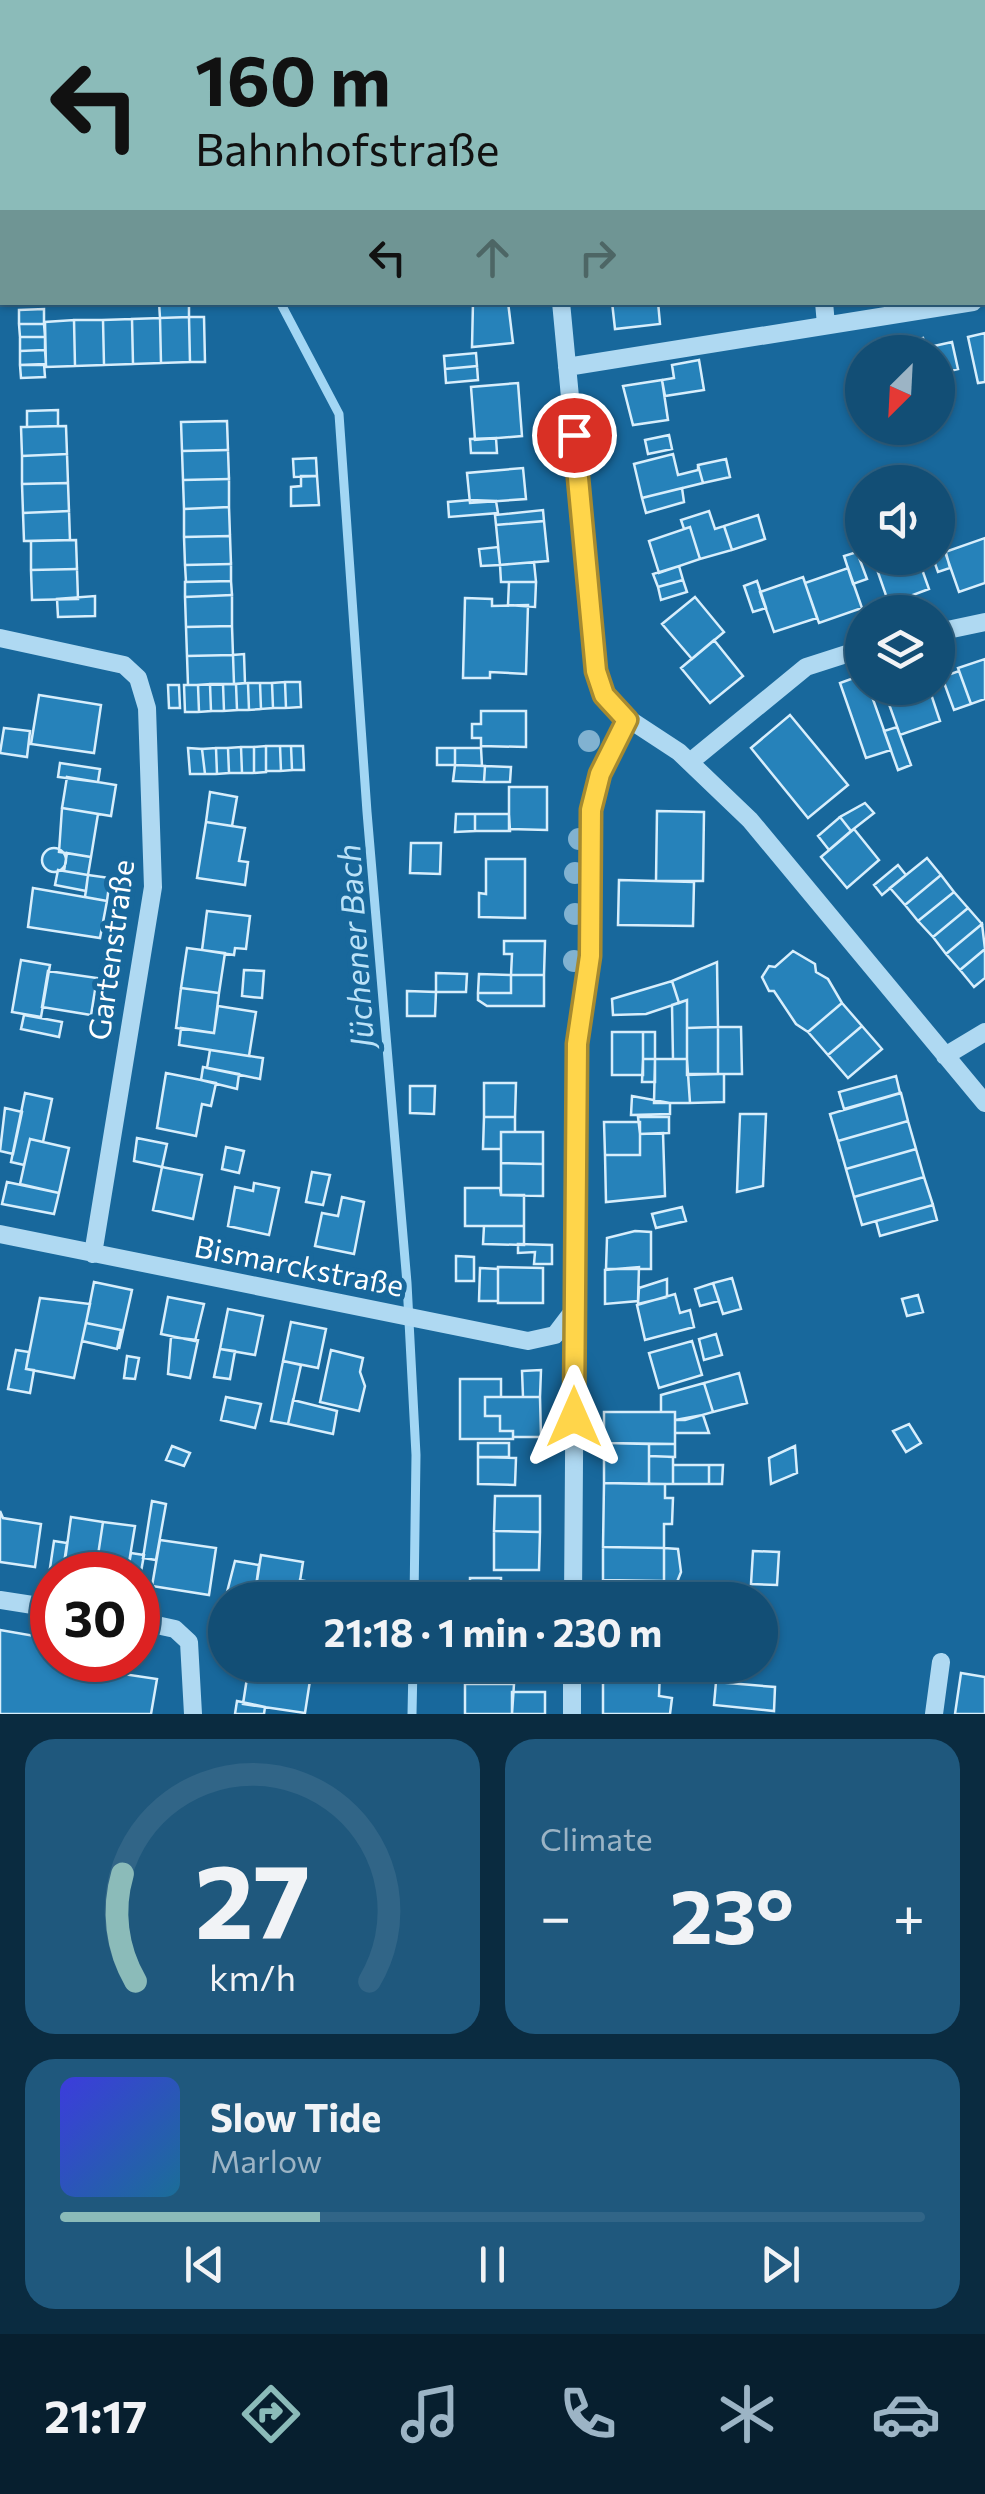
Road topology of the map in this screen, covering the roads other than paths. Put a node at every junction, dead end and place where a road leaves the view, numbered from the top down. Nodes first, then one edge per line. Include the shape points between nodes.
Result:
1 (562, 305) edge
2 (824, 305) edge
3 (954, 305) edge
4 (826, 325) junction
5 (568, 366) junction
6 (985, 622) edge
7 (955, 628) edge
8 (0, 638) edge
9 (845, 654) edge
10 (627, 720) junction
11 (690, 762) junction
12 (985, 1032) edge
13 (945, 1056) junction
14 (985, 1103) edge
15 (0, 1234) edge
16 (92, 1254) junction
17 (574, 1309) junction
18 (573, 1582) edge
19 (0, 1600) edge
20 (30, 1605) edge
21 (160, 1626) edge
22 (941, 1662) dead end
23 (572, 1682) edge
24 (193, 1714) edge
25 (572, 1714) edge
26 (934, 1714) edge

1 - 5 street
2 - 4 street
3 - 4 street
4 - 5 street
5 - 10 street via 596,671 604,695
6 - 7 street
8 - 16 street, Gartenstraße via 124,666 138,678 147,708 152,887
9 - 11 street via 806,667
10 - 11 street
10 - 17 street via 600,774 591,810 590,956 577,1044
11 - 13 street via 750,820
12 - 13 street
13 - 14 street
15 - 16 street, Bismarckstraße
16 - 17 street, Bismarckstraße via 541,1341 558,1333
17 - 18 street
19 - 20 street
21 - 24 street via 189,1642
22 - 26 street
23 - 25 street

